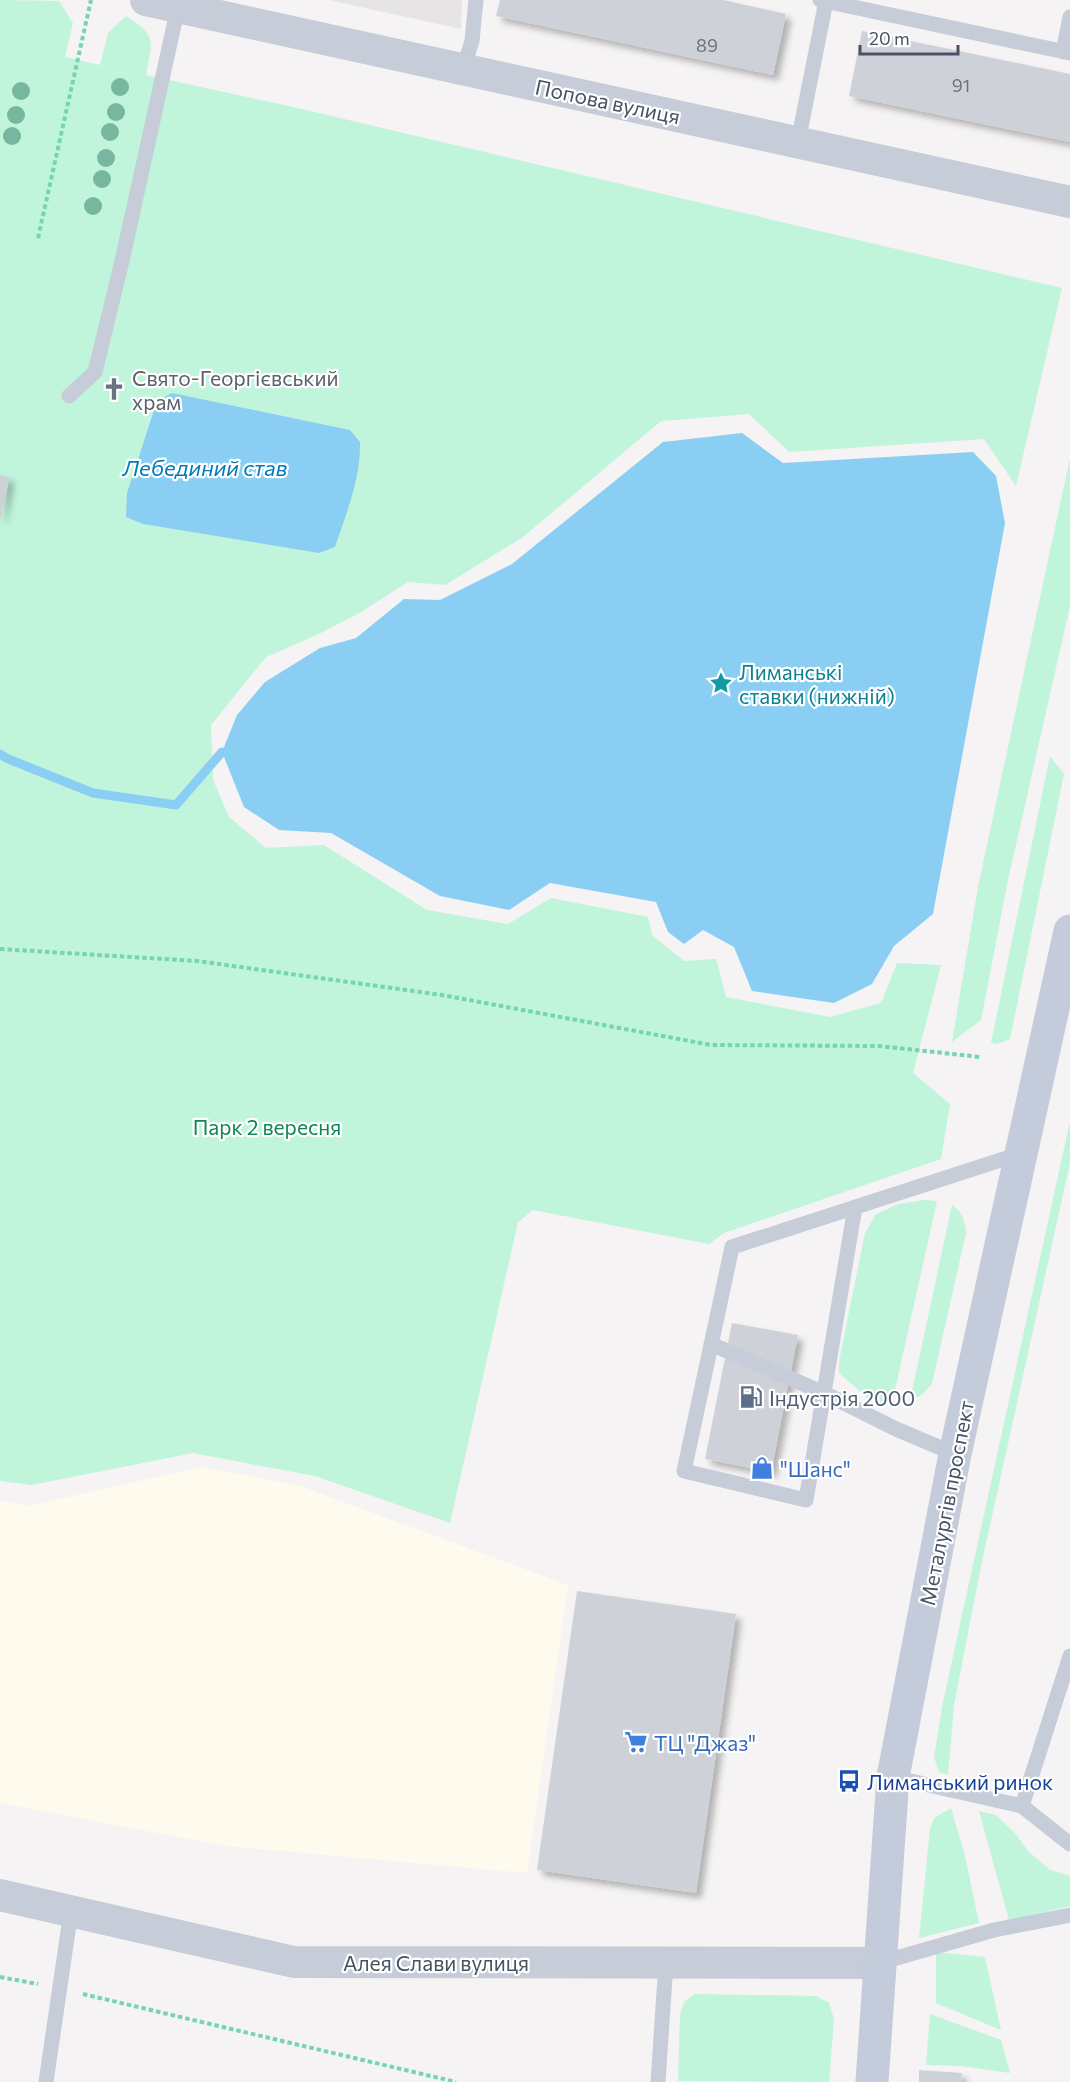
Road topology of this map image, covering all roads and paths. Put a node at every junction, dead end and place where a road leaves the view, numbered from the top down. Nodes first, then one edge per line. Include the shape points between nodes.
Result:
1 (91, 0) edge
2 (146, 0) edge
3 (476, 0) edge
4 (823, 1) edge
5 (178, 7) junction
6 (1070, 17) edge
7 (1066, 53) edge
8 (463, 69) junction
9 (798, 142) junction
10 (1070, 202) edge
11 (38, 238) dead end
12 (69, 396) dead end
13 (1070, 931) edge
14 (0, 949) edge
15 (980, 1057) dead end
16 (1022, 1153) junction
17 (855, 1208) junction
18 (711, 1344) junction
19 (824, 1393) junction
20 (955, 1454) junction
21 (1070, 1656) edge
22 (893, 1776) junction
23 (1022, 1806) junction
24 (1070, 1844) edge
25 (0, 1895) edge
26 (71, 1911) junction
27 (1070, 1915) edge
28 (666, 1963) junction
29 (879, 1963) junction
30 (0, 1977) edge
31 (60, 1988) junction
32 (46, 2082) edge
33 (456, 2082) edge
34 (658, 2082) edge
35 (872, 2082) edge

1 - 11 path
2 - 5 street, Попова вулиця
3 - 8 lane
4 - 7 lane
4 - 9 lane
5 - 8 street, Попова вулиця
5 - 12 lane via 95,372
6 - 7 lane
8 - 9 street, Попова вулиця
9 - 10 street, Попова вулиця
13 - 16 street, Металургів проспект
14 - 15 path via 198,961 442,995 711,1045 879,1046
16 - 17 lane
16 - 20 street, Металургів проспект
17 - 18 lane via 732,1246
17 - 19 lane
18 - 19 lane
18 - 19 lane via 684,1472 806,1500
19 - 20 lane
20 - 22 street, Металургів проспект
21 - 23 lane
22 - 23 lane
22 - 29 street, Металургів проспект
23 - 24 lane
25 - 26 street, Алея Слави вулиця
26 - 28 street, Алея Слави вулиця via 294,1962
26 - 31 lane
27 - 29 lane via 994,1930
28 - 29 street, Алея Слави вулиця
28 - 34 lane
29 - 35 street, Металургів проспект
30 - 31 path
31 - 32 lane
31 - 33 path

